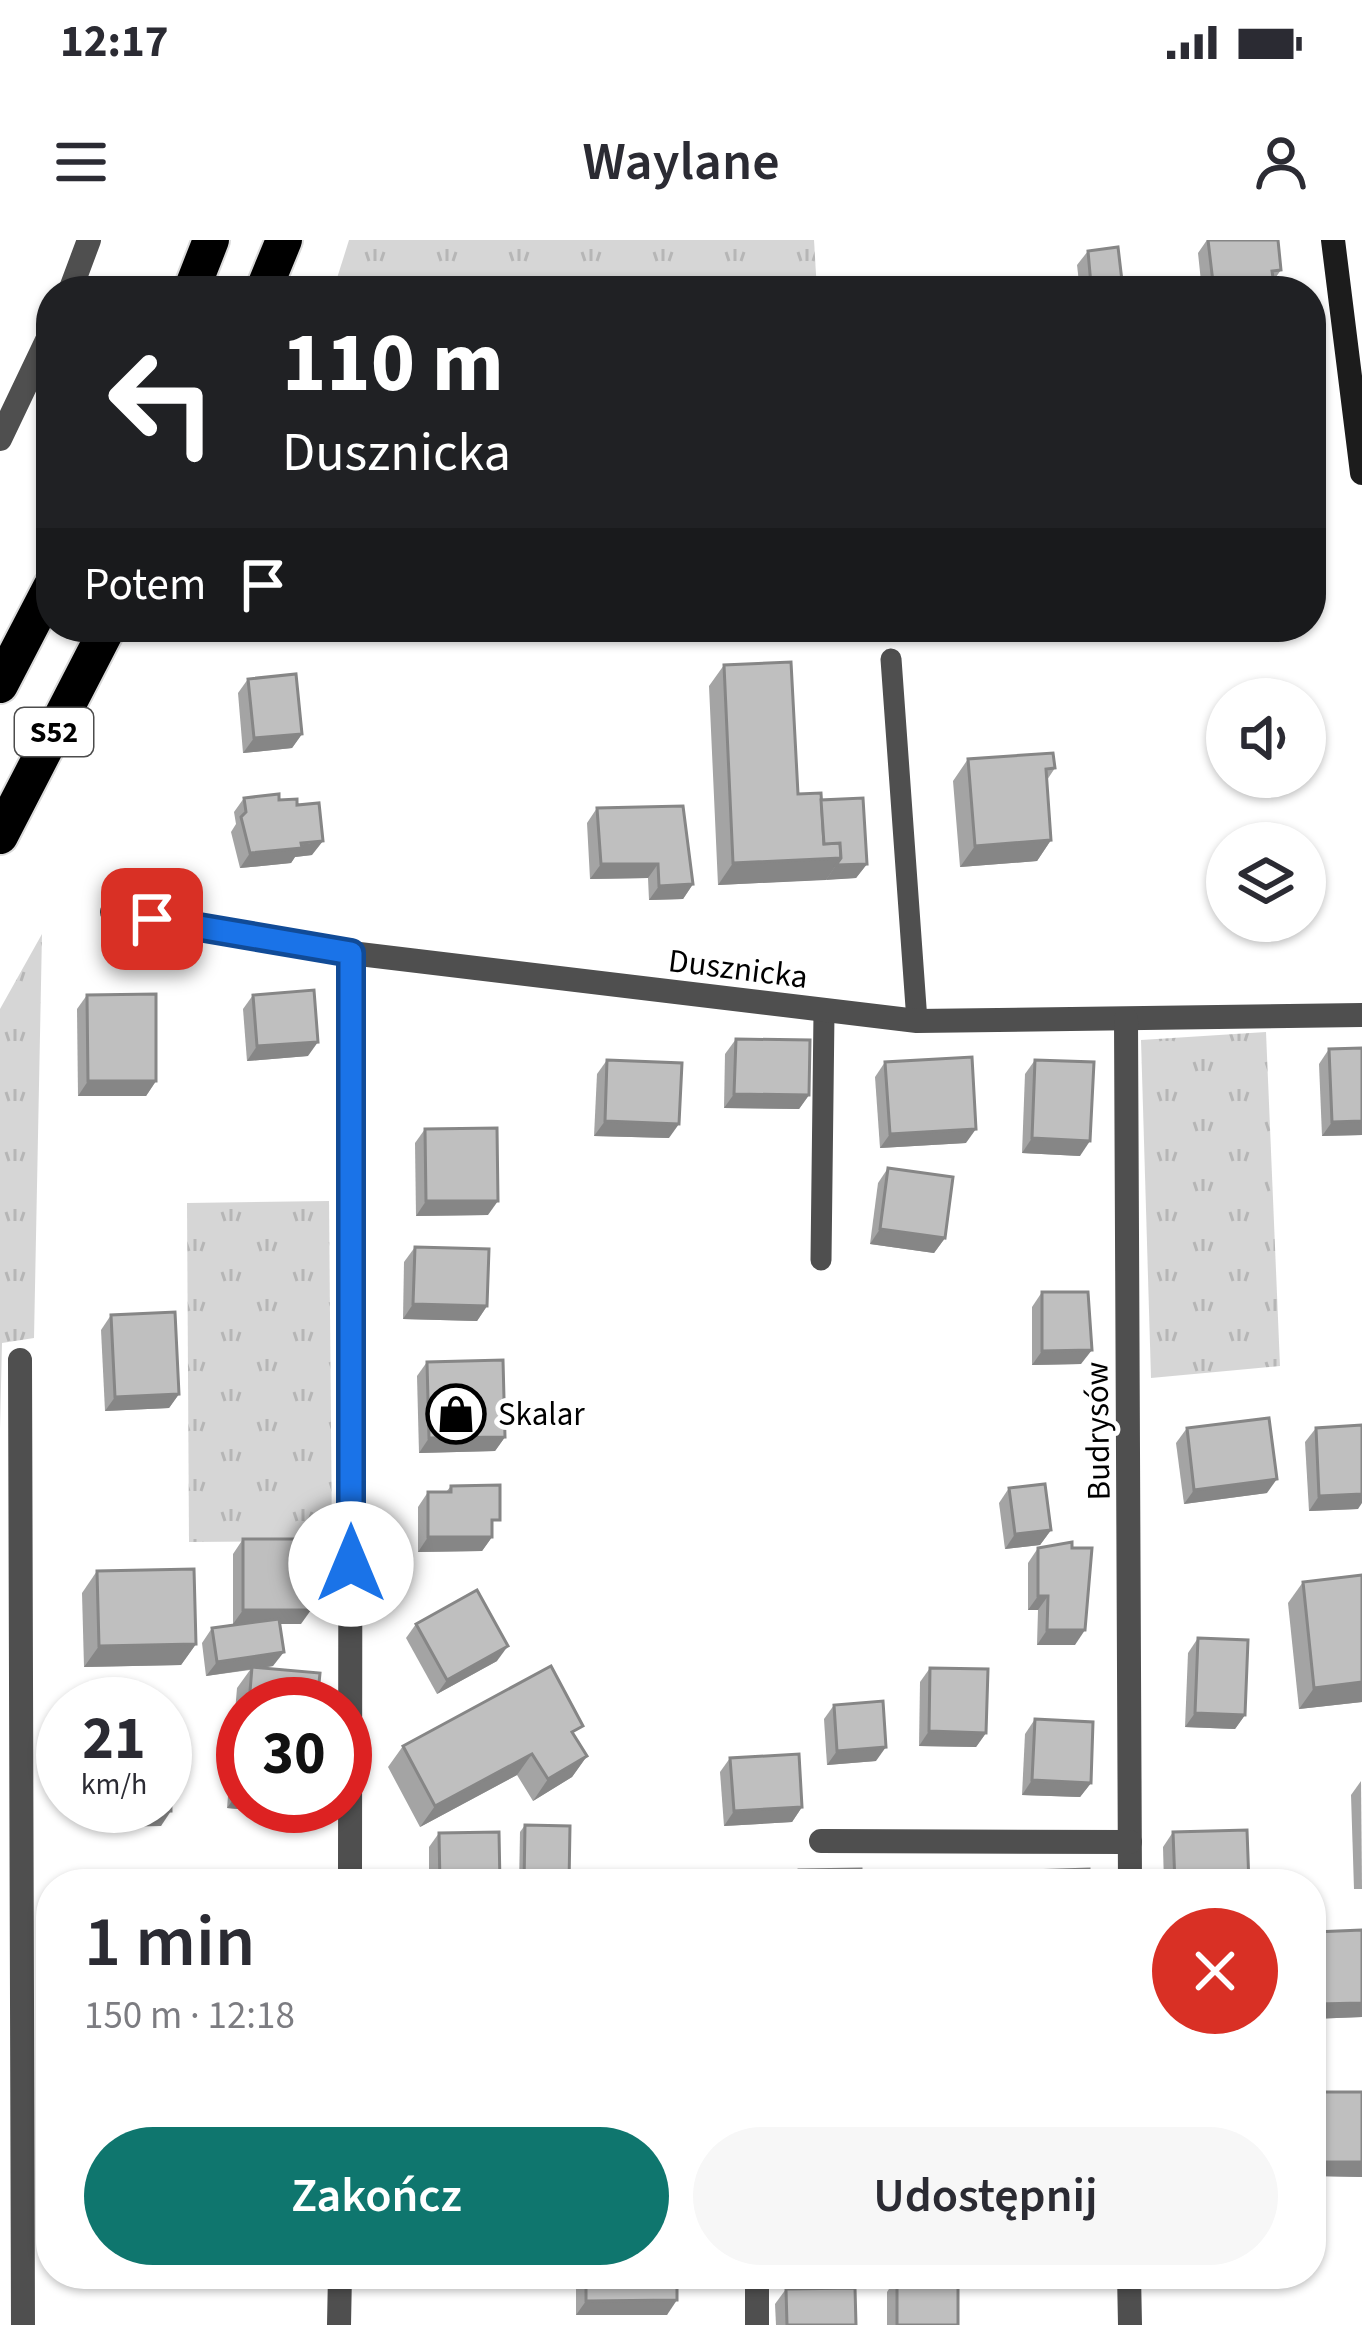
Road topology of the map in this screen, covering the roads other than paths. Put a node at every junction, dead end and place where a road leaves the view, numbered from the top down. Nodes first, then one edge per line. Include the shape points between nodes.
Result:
1 (89, 240) edge
2 (211, 240) edge
3 (284, 240) edge
4 (1334, 240) edge
5 (76, 276) edge
6 (196, 276) edge
7 (269, 276) edge
8 (36, 364) edge
9 (0, 440) edge
10 (1362, 473) edge
11 (36, 616) edge
12 (100, 642) edge
13 (891, 659) dead end
14 (0, 685) edge
15 (0, 836) edge
16 (112, 912) dead end
17 (351, 953) junction
18 (824, 1013) junction
19 (1362, 1015) edge
20 (1126, 1019) junction
21 (917, 1021) junction
22 (820, 1260) dead end
23 (20, 1360) dead end
24 (821, 1841) dead end
25 (1130, 1842) junction
26 (350, 1869) edge
27 (1130, 1869) edge
28 (10, 1970) edge
29 (340, 2289) edge
30 (757, 2289) edge
31 (1129, 2289) edge
32 (23, 2325) edge
33 (339, 2325) edge
34 (757, 2325) edge
35 (1130, 2325) edge

1 - 5 street
2 - 6 highway
3 - 7 highway
4 - 10 street
8 - 9 street
11 - 14 highway, S52
12 - 15 highway, S52
13 - 21 lane
16 - 17 street, Dusznicka
17 - 18 street, Dusznicka
17 - 26 street
18 - 21 street, Dusznicka
18 - 22 lane
19 - 20 street, Dusznicka
20 - 21 street, Dusznicka
20 - 25 street, Budrysów
23 - 28 street
24 - 25 street
25 - 27 street, Budrysów
28 - 32 street
29 - 33 street
30 - 34 street
31 - 35 street

